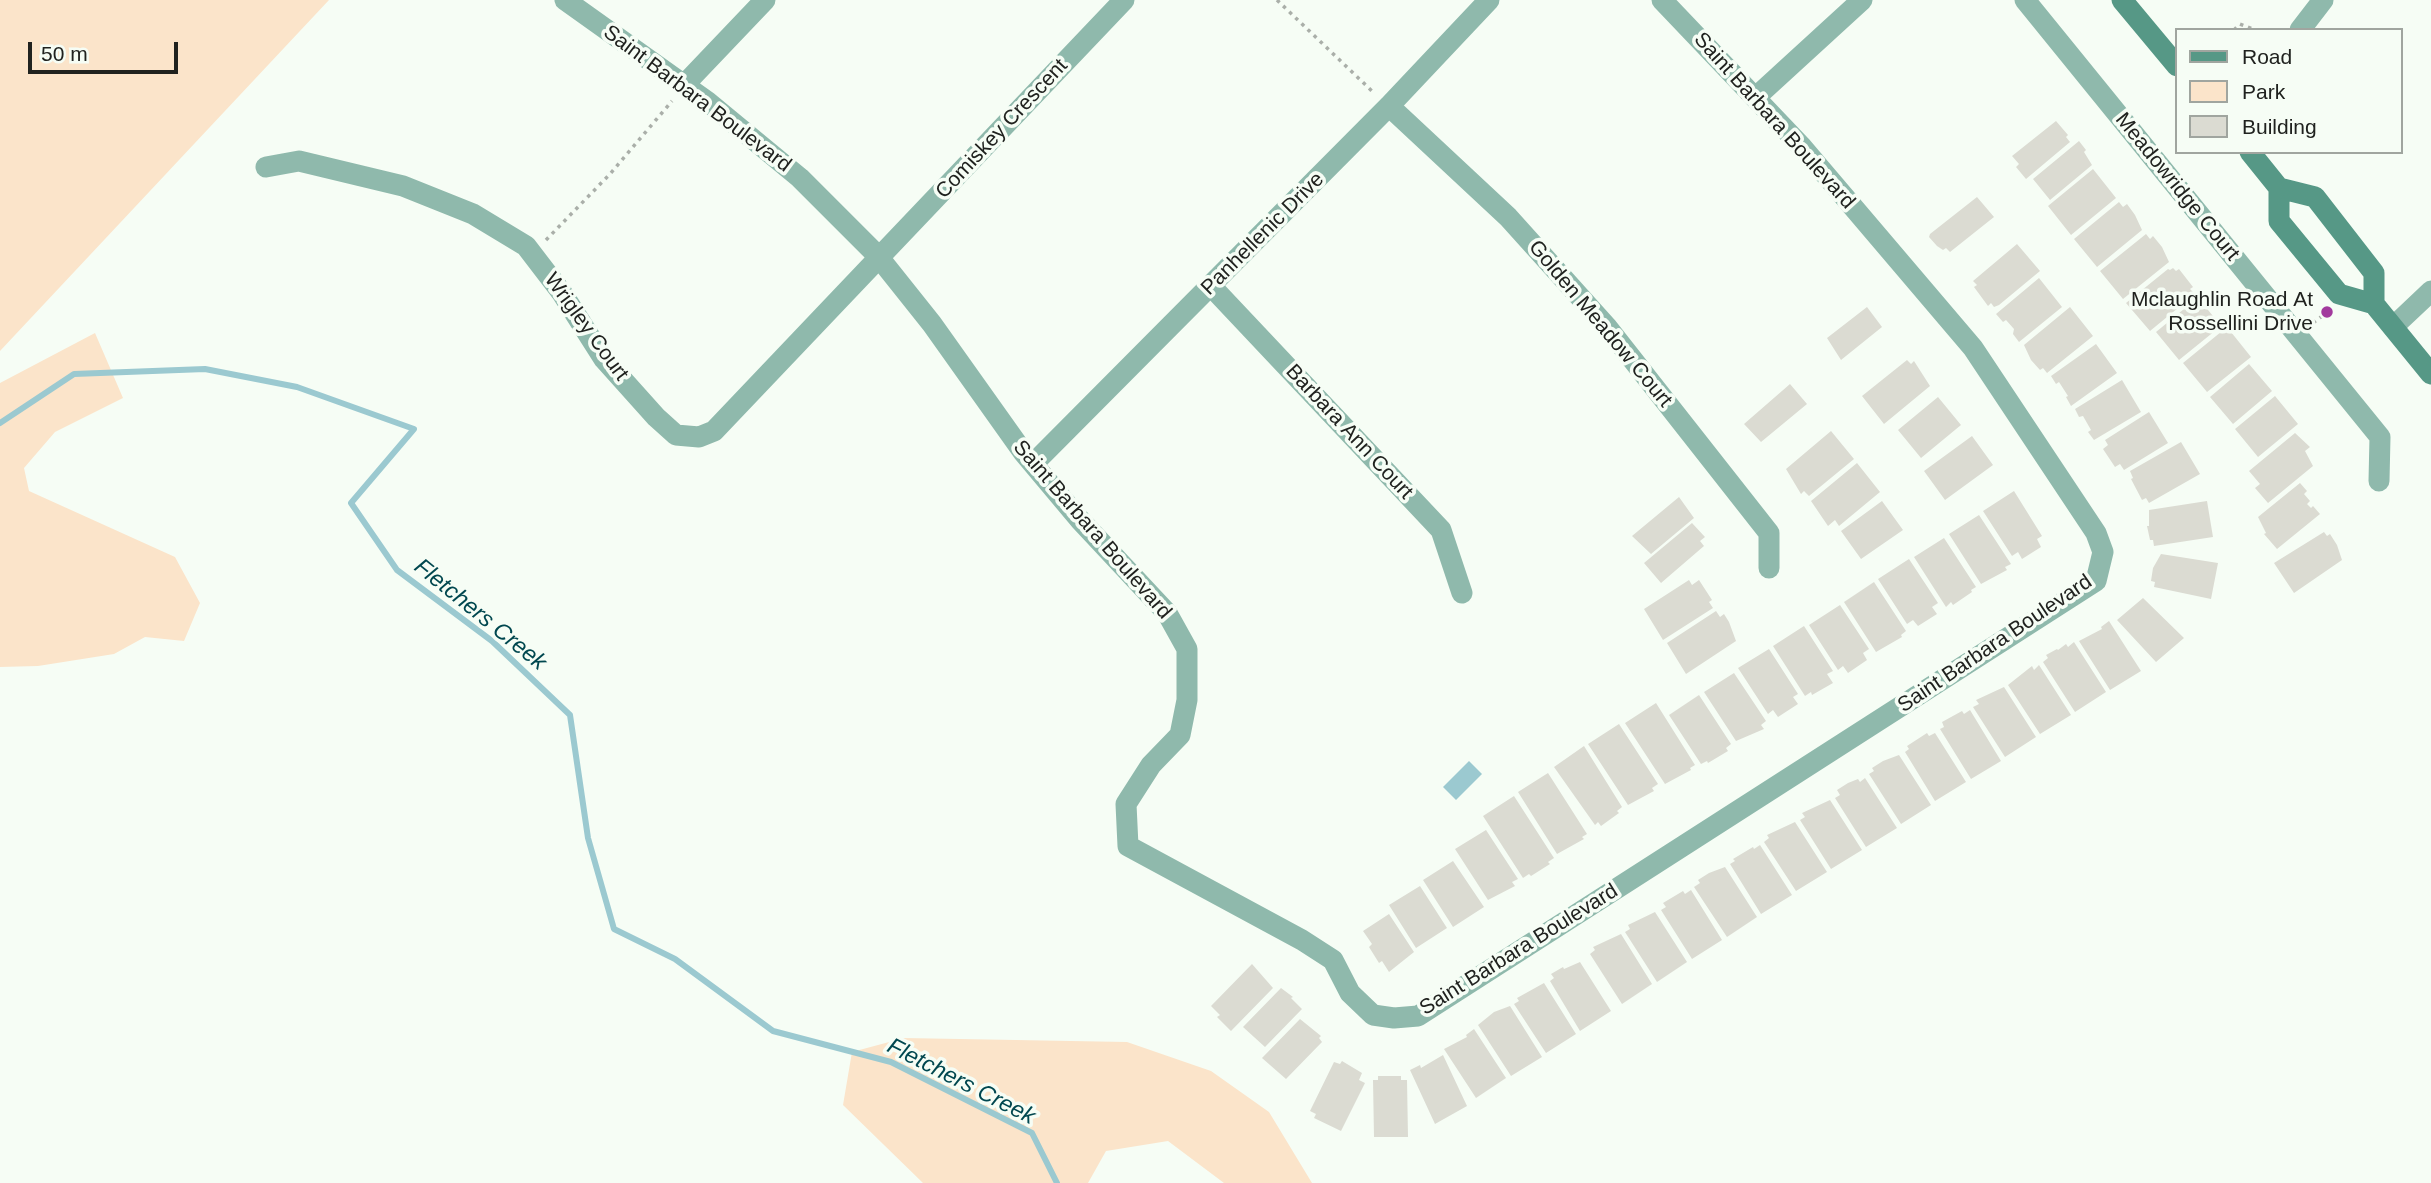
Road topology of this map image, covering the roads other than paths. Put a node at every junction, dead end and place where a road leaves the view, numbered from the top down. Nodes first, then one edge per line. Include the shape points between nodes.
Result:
1 (565, 0) edge
2 (765, 0) edge
3 (1124, 0) edge
4 (1489, 0) edge
5 (1662, 0) edge
6 (1862, 0) edge
7 (2025, 0) edge
8 (2122, 0) edge
9 (2323, 0) edge
10 (2302, 28) edge
11 (2176, 65) edge
12 (684, 85) junction
13 (1756, 97) junction
14 (1389, 106) junction
15 (2252, 154) edge
16 (266, 167) dead end
17 (2279, 188) junction
18 (880, 258) junction
19 (1211, 286) junction
20 (2431, 291) edge
21 (2374, 304) junction
22 (2393, 327) junction
23 (2431, 374) edge
24 (1033, 464) junction
25 (2379, 481) dead end
26 (1769, 568) dead end
27 (1462, 593) dead end

1 - 12 street, Saint Barbara Boulevard
2 - 12 street
3 - 18 street, Comiskey Crescent
4 - 14 street, Panhellenic Drive
5 - 13 street, Saint Barbara Boulevard
6 - 13 street
7 - 25 street, Meadowridge Court via 2380,437
8 - 11 street
9 - 10 street
12 - 18 street, Saint Barbara Boulevard via 800,178
13 - 24 street, Saint Barbara Boulevard via 1973,348 2096,533 2104,552 2096,581 1418,1016 1373,1015 1350,993 1332,960 1128,846 1126,803 1151,765 1180,735 1187,700 1187,649 1167,613
14 - 19 street, Panhellenic Drive
14 - 26 street, Golden Meadow Court via 1508,217 1607,327 1769,533
15 - 17 street
16 - 18 street, Wrigley Court via 299,162 403,186 473,215 526,246 604,359 676,435 699,437 714,431
17 - 21 street via 2279,221 2330,284 2339,294
17 - 21 street via 2315,197 2374,273
18 - 24 street, Saint Barbara Boulevard
19 - 24 street, Panhellenic Drive
19 - 27 street, Barbara Ann Court via 1440,530
20 - 22 street
21 - 22 street
22 - 23 street

